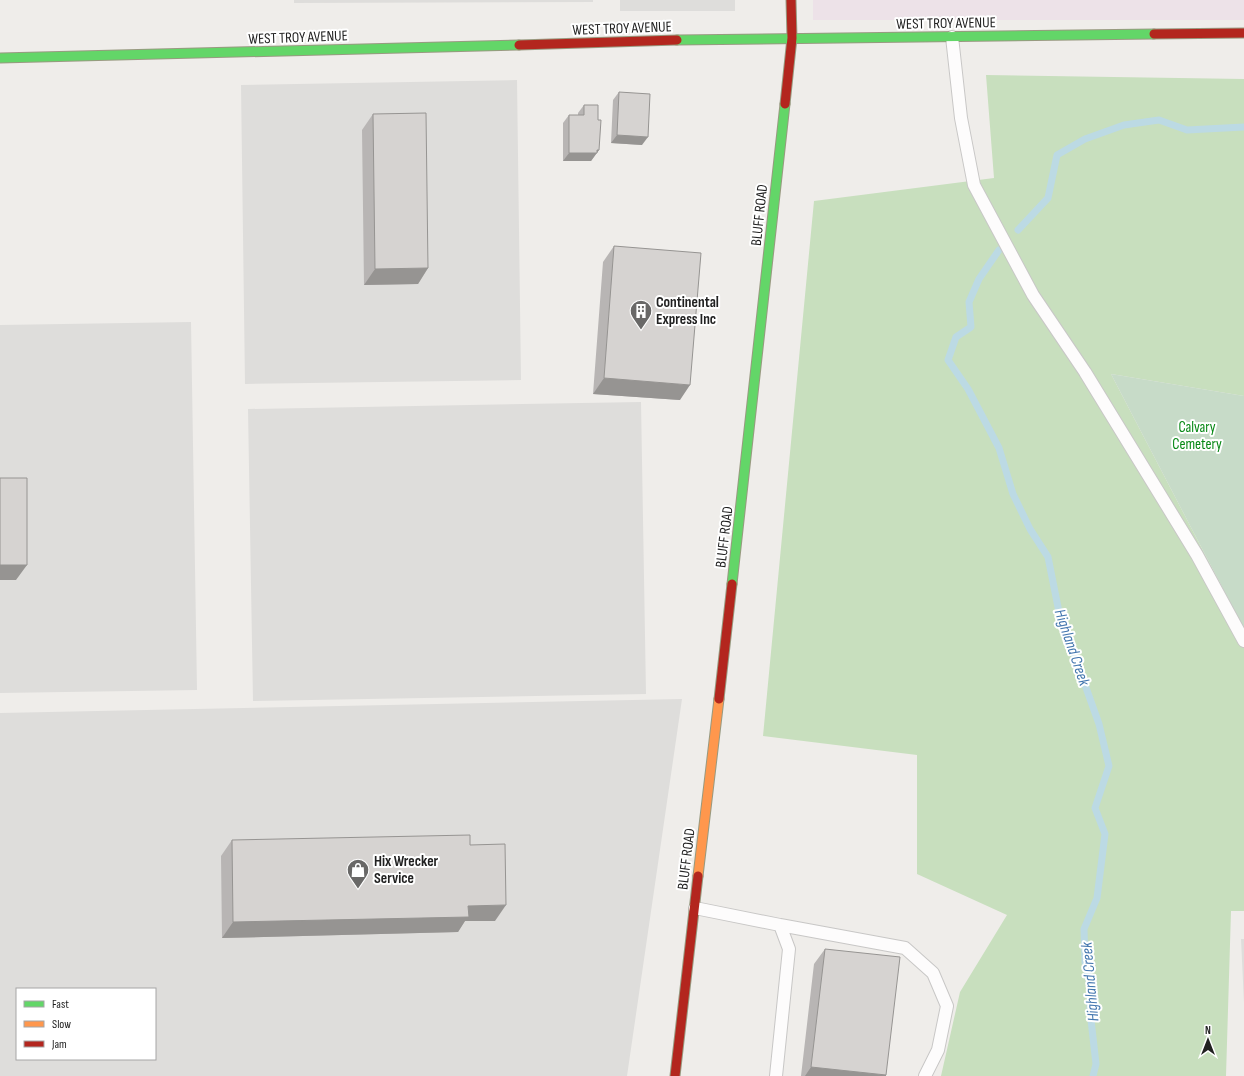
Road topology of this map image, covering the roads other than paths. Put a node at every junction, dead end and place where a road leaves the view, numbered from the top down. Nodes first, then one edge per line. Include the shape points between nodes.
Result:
1 (791, 0) edge
2 (1244, 33) edge
3 (952, 37) junction
4 (792, 38) junction
5 (0, 58) edge
6 (1244, 641) edge
7 (695, 908) junction
8 (780, 925) junction
9 (675, 1076) edge
10 (776, 1076) edge
11 (925, 1076) edge

1 - 4 main road, BLUFF ROAD
2 - 3 main road, WEST TROY AVENUE
3 - 4 main road, WEST TROY AVENUE
3 - 6 lane via 961,118 974,185 1033,295 1085,372 1197,555
4 - 5 main road, WEST TROY AVENUE
4 - 7 main road, BLUFF ROAD
7 - 8 lane
7 - 9 main road, BLUFF ROAD
8 - 10 lane via 789,948
8 - 11 lane via 905,948 933,973 947,1006 938,1050

